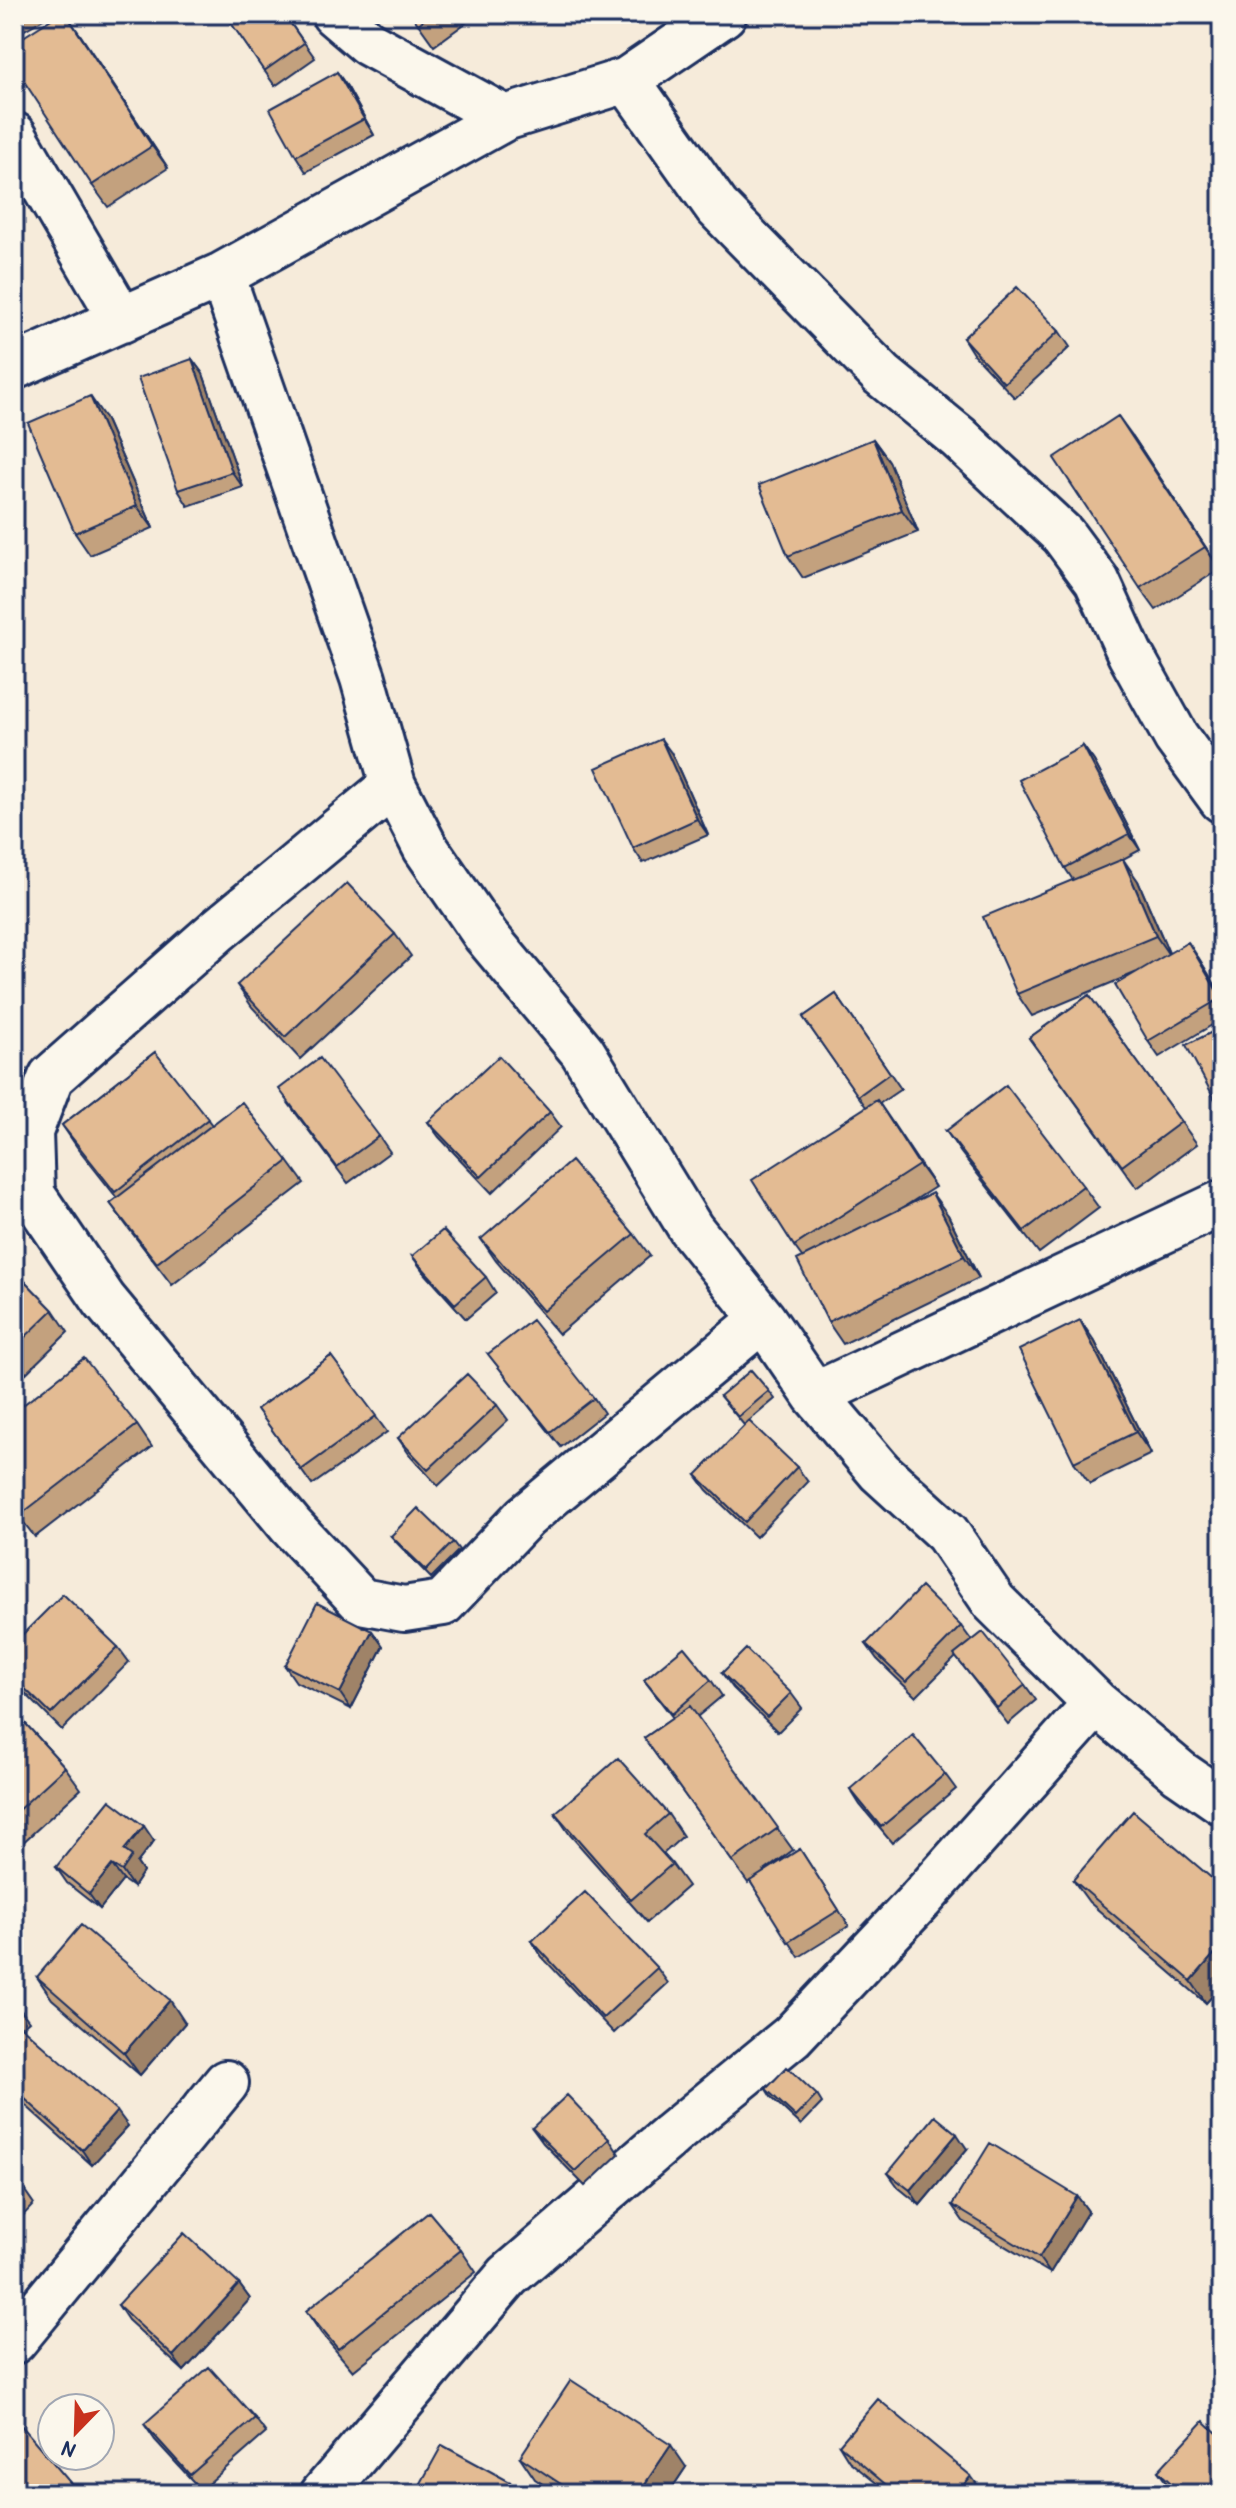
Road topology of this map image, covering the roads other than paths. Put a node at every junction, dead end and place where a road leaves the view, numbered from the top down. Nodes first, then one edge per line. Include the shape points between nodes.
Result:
1 (334, 14) edge
2 (724, 14) edge
3 (627, 80) junction
4 (505, 118) junction
5 (14, 135) edge
6 (222, 275) junction
7 (122, 320) junction
8 (14, 367) edge
9 (393, 785) junction
10 (1222, 800) edge
11 (1222, 1203) edge
12 (763, 1319) junction
13 (815, 1395) junction
14 (1096, 1703) junction
15 (1222, 1802) edge
16 (226, 2083) dead end
17 (14, 2341) edge
18 (323, 2494) edge

1 - 4 street via 368,43
2 - 3 street
3 - 4 street
3 - 10 street via 717,207 882,375 1063,535 1097,581 1176,737
4 - 6 street
5 - 7 street
6 - 7 street
6 - 9 street via 363,678
7 - 8 street
9 - 12 street via 425,847 486,936 582,1051 691,1229
9 - 12 street via 51,1077 30,1132 32,1194 104,1300 291,1526 361,1601 404,1609 443,1603 525,1517
11 - 13 street
12 - 13 street
13 - 14 street via 880,1472 947,1533 994,1602
14 - 15 street
14 - 18 street via 792,2036 508,2276
16 - 17 street

